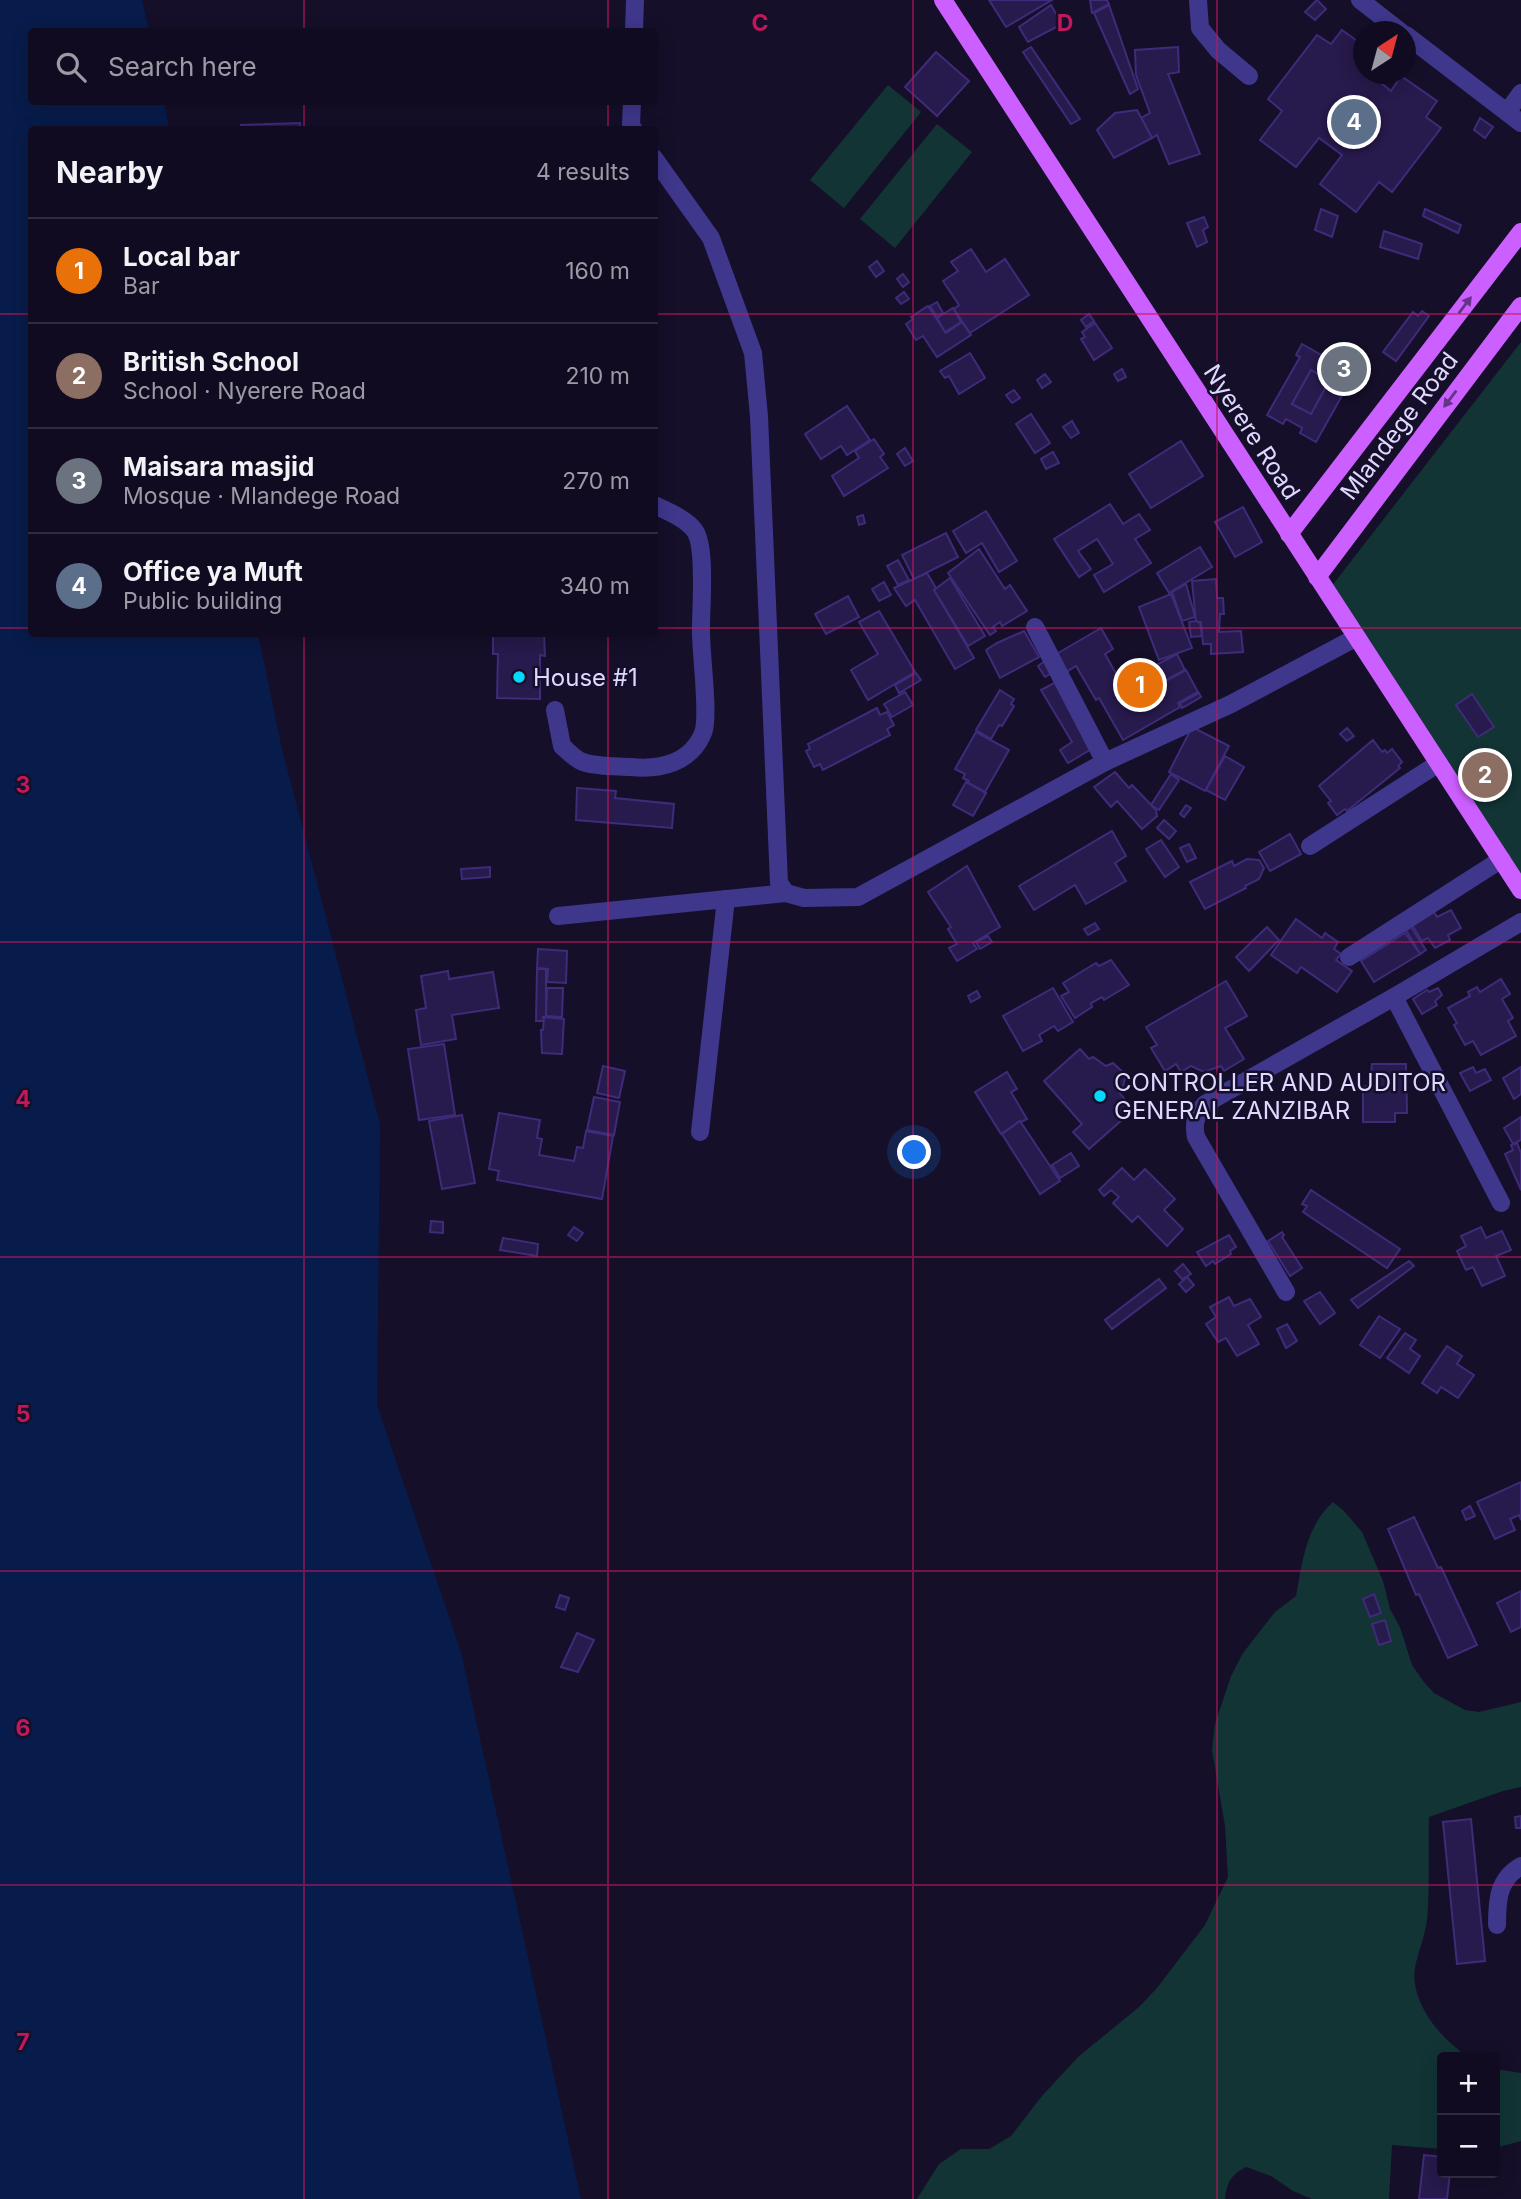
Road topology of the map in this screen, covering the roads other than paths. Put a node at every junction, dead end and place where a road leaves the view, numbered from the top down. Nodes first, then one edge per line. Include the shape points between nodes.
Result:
1 (635, 0) edge
2 (943, 0) edge
3 (1198, 0) edge
4 (1360, 0) edge
5 (1381, 6) edge
6 (1393, 21) edge
7 (634, 28) edge
8 (1416, 43) edge
9 (1249, 76) dead end
10 (1521, 93) edge
11 (632, 105) edge
12 (1514, 118) edge
13 (632, 126) edge
14 (658, 164) edge
15 (1521, 232) edge
16 (1521, 306) edge
17 (658, 507) edge
18 (1289, 534) junction
19 (1317, 577) junction
20 (1035, 627) dead end
21 (1357, 637) junction
22 (555, 710) dead end
23 (1105, 762) junction
24 (1439, 763) junction
25 (1310, 846) dead end
26 (1502, 859) junction
27 (1521, 890) edge
28 (786, 892) junction
29 (726, 899) junction
30 (558, 916) dead end
31 (1521, 922) edge
32 (1349, 957) dead end
33 (1394, 997) junction
34 (700, 1132) dead end
35 (1501, 1203) dead end
36 (1286, 1292) dead end
37 (1521, 1866) edge
38 (1497, 1925) dead end

1 - 7 street
2 - 18 main road, Nyerere Road
3 - 9 street via 1200,28
4 - 5 street
5 - 6 street
8 - 12 street
10 - 12 street
11 - 13 street
14 - 28 street via 711,238 753,353 779,883
18 -> 15 main road, Mlandege Road
16 -> 19 main road, Mlandege Road
17 - 22 street via 695,530 699,542 704,732 677,762 647,769 582,762 562,746
18 - 19 main road, Nyerere Road
19 - 21 main road, Nyerere Road
20 - 23 street
21 - 23 street via 1231,704
21 - 24 main road, Nyerere Road
23 - 28 street via 858,897 804,898
24 - 25 street
24 - 26 main road, Nyerere Road
26 - 27 main road, Nyerere Road
26 - 32 street
28 - 29 street
29 - 30 street
29 - 34 street
31 - 33 street
33 - 35 street
33 - 36 street via 1205,1104 1197,1114 1196,1137
37 - 38 street via 1501,1886

